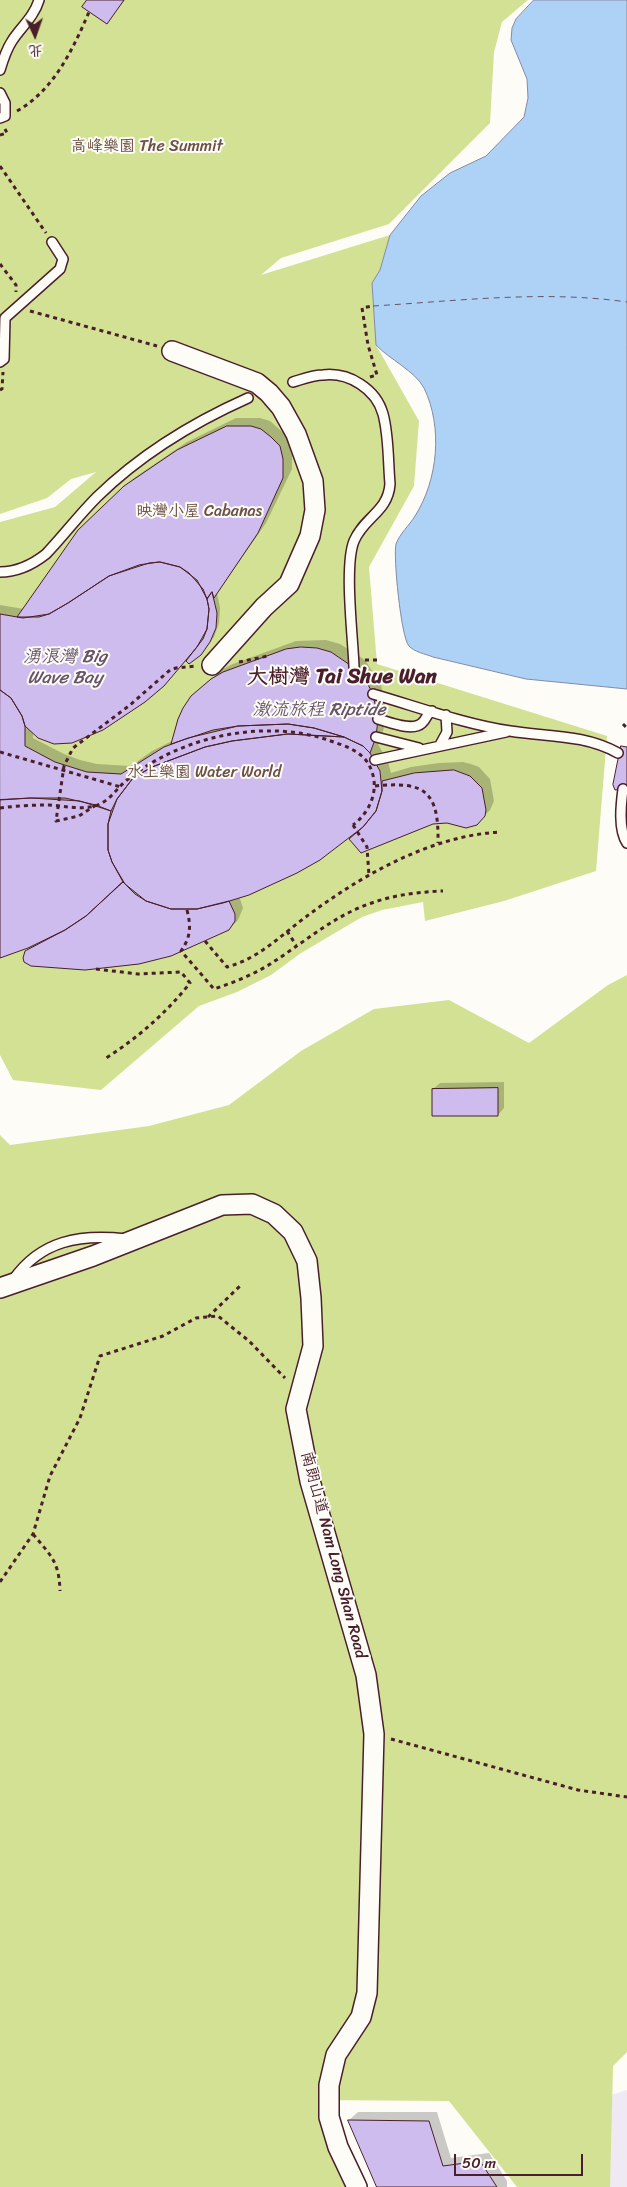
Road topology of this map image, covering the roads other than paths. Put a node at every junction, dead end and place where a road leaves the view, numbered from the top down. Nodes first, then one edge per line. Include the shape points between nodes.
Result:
1 (39, 0) edge
2 (0, 70) edge
3 (0, 93) edge
4 (3, 117) edge
5 (52, 242) road end
6 (172, 351) road end
7 (0, 362) edge
8 (293, 382) dead end
9 (248, 398) dead end
10 (0, 572) edge
11 (212, 665) dead end
12 (354, 667) dead end
13 (373, 694) dead end
14 (432, 711) junction
15 (446, 715) junction
16 (378, 719) dead end
17 (509, 731) junction
18 (376, 737) dead end
19 (440, 745) junction
20 (422, 749) junction
21 (618, 753) dead end
22 (375, 760) dead end
23 (623, 789) dead end
24 (627, 843) edge
25 (5, 1286) edge
26 (357, 2187) edge

1 - 2 lane via 33,15 12,40
3 - 4 lane via 5,103
5 - 7 lane via 64,259 60,269 5,318 4,359
6 - 11 street via 257,383 269,393 296,434 313,481 315,510 310,536 290,584 264,607
8 - 12 lane via 324,374 344,376 372,394 383,414 390,484 386,502 359,531 351,550
9 - 10 lane via 193,425 142,458 98,496 38,561 18,570
13 - 14 lane
14 - 15 lane
14 - 16 lane via 426,714 423,723 416,726
15 - 17 lane
15 - 19 lane via 446,732
17 - 19 lane
17 - 21 lane via 596,742
18 - 20 lane
19 - 20 lane
20 - 22 lane
23 - 24 lane via 623,834
25 - 26 street, 南朗山道 Nam Long Shan Road via 222,1205 252,1204 274,1214 293,1232 307,1261 313,1346 296,1409 310,1481 366,1675 374,1742 366,1993 361,2017 336,2055 329,2085 329,2117 338,2147

